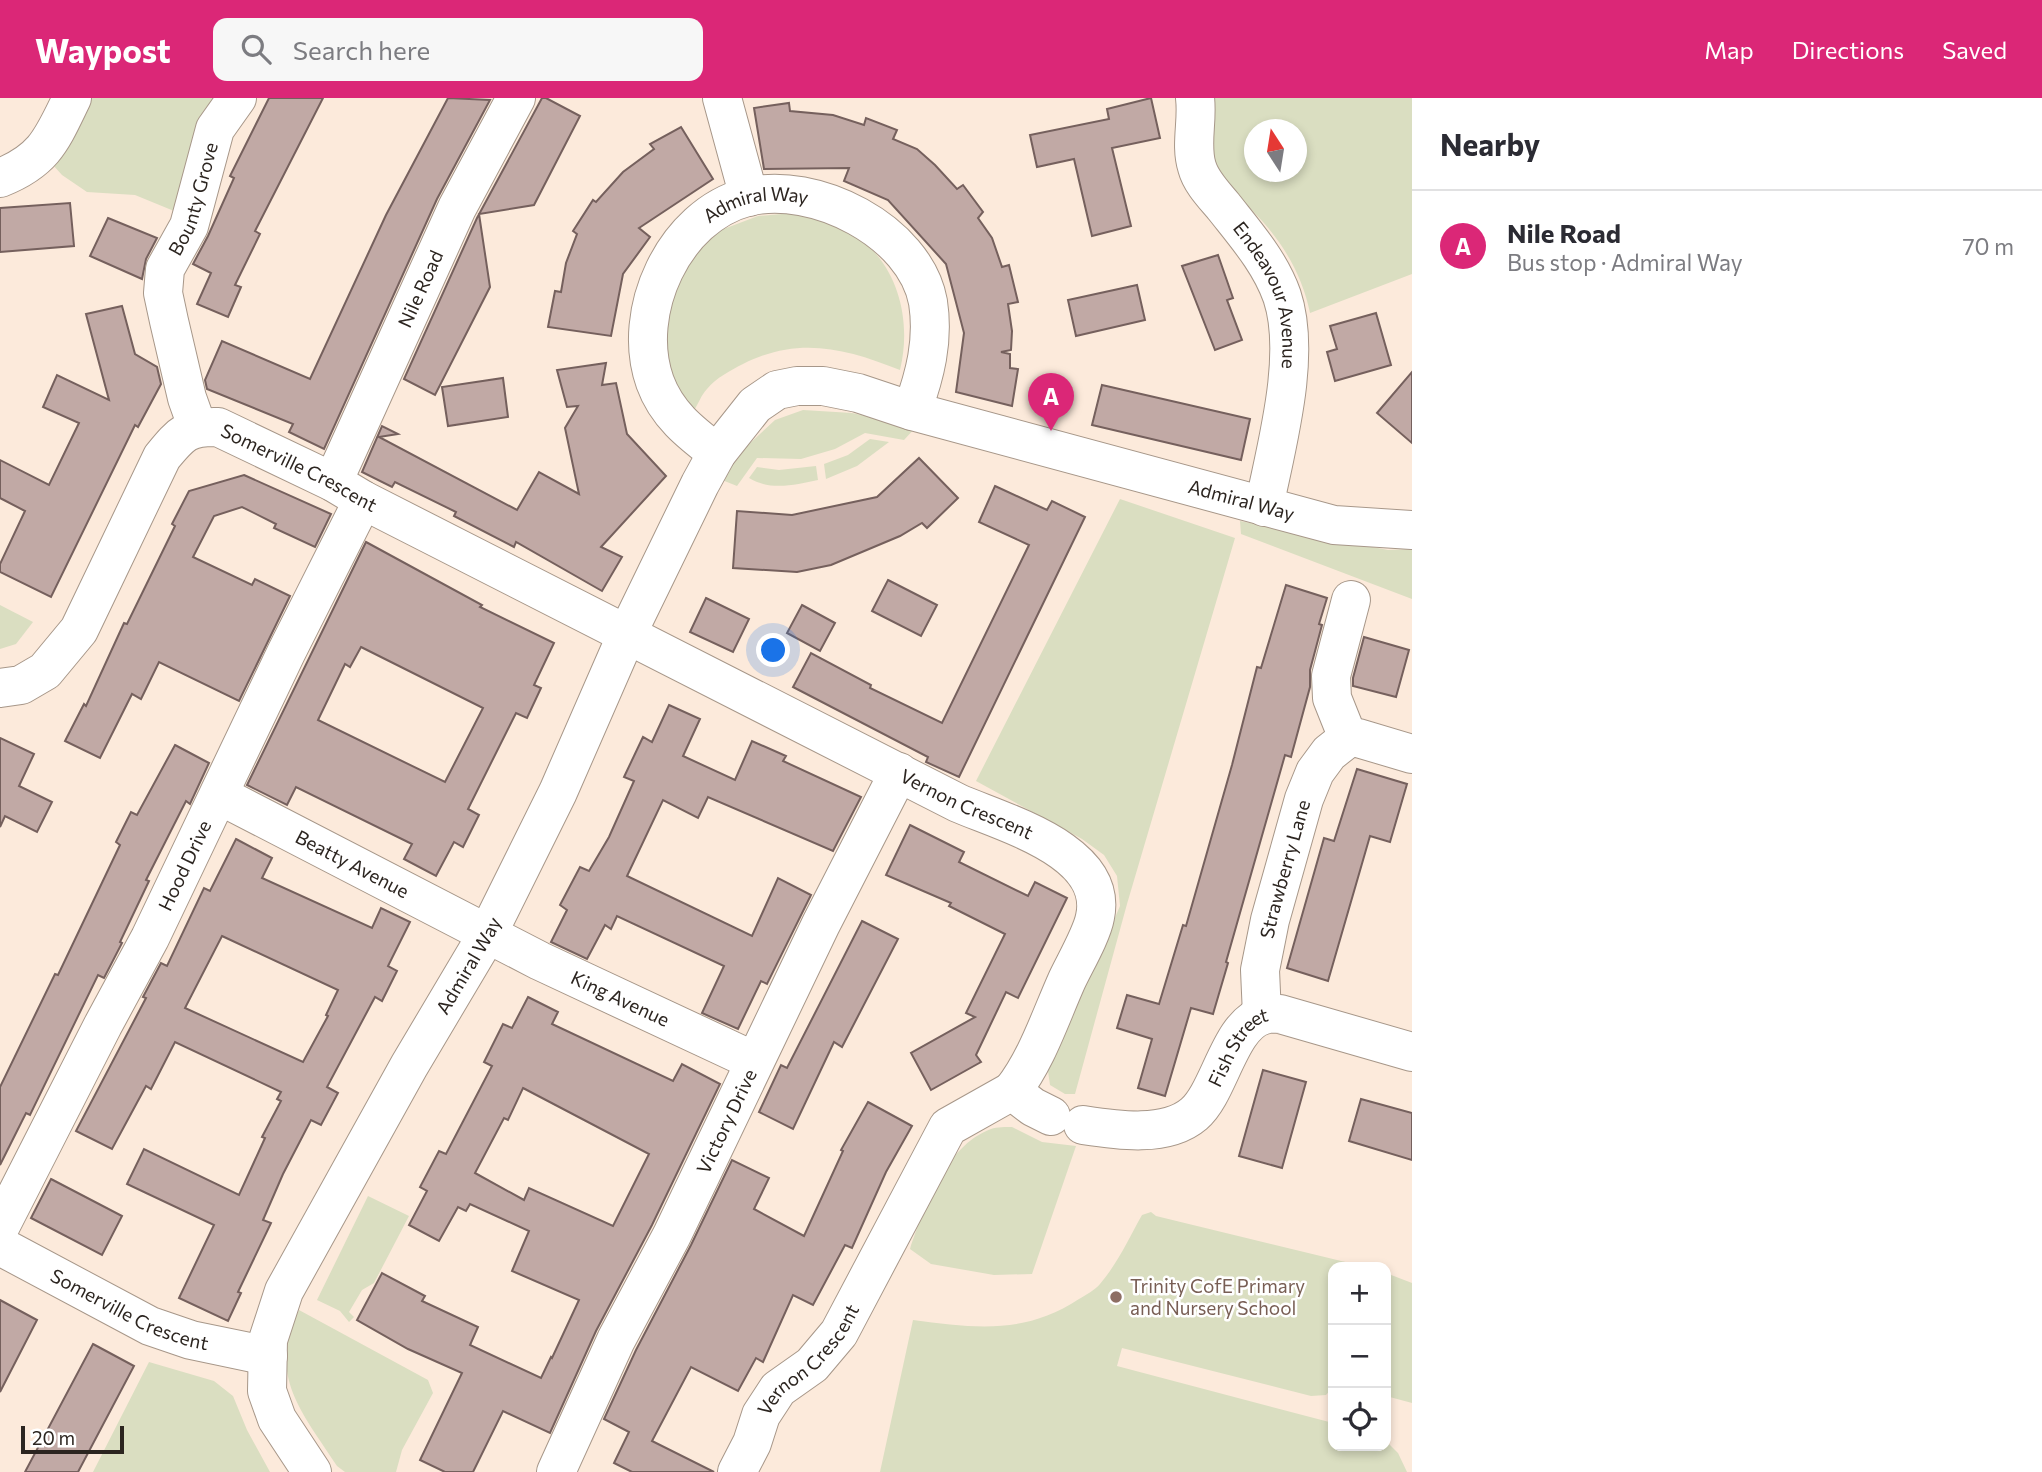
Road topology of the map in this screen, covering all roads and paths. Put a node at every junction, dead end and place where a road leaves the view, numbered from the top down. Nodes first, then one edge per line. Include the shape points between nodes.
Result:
1 (72, 98) edge
2 (237, 98) edge
3 (516, 98) edge
4 (722, 98) edge
5 (1195, 98) edge
6 (0, 178) edge
7 (749, 197) junction
8 (912, 411) junction
9 (197, 426) junction
10 (717, 453) junction
11 (348, 491) junction
12 (1264, 508) junction
13 (1412, 530) edge
14 (1351, 600) dead end
15 (627, 634) junction
16 (0, 688) edge
17 (1348, 738) junction
18 (1412, 754) edge
19 (899, 772) junction
20 (219, 795) junction
21 (488, 933) junction
22 (1262, 1015) junction
23 (1412, 1052) edge
24 (754, 1061) junction
25 (1012, 1091) junction
26 (1, 1245) edge
27 (268, 1356) junction
28 (312, 1472) edge
29 (556, 1472) edge
30 (737, 1472) edge

1 - 6 street via 39,156
2 - 9 street, Bounty Grove via 215,129 189,226 165,269 163,293
3 - 11 street, Nile Road via 457,208
4 - 7 street
5 - 12 street, Endeavour Avenue via 1197,169 1263,257 1282,295 1289,325 1281,425
7 - 8 street, Admiral Way via 779,195 832,204 887,234 906,257 928,302 930,349
7 - 10 street, Admiral Way via 710,214 687,236 665,270 649,327 655,381 665,402 678,422
8 - 10 street, Admiral Way via 824,386 777,390 755,405
8 - 12 street, Admiral Way
9 - 11 street, Somerville Crescent via 218,427
9 - 16 street, Somerville Crescent via 177,438 162,457 79,630 45,671 21,685
10 - 15 street, Admiral Way
11 - 15 street, Somerville Crescent
11 - 20 street, Hood Drive via 286,653
12 - 13 street, Admiral Way via 1334,525
14 - 17 street via 1331,676 1332,698
15 - 19 street, Vernon Crescent
15 - 21 street, Admiral Way via 558,792
17 - 18 street
17 - 22 street, Strawberry Lane via 1329,752 1304,799 1259,970
19 - 24 street, Victory Drive
19 - 25 street, Vernon Crescent via 1056,845 1076,859 1096,891 1095,917 1028,1070
20 - 21 street, Beatty Avenue
20 - 26 street, Hood Drive via 103,1026
21 - 24 street, King Avenue
21 - 27 street, Admiral Way via 284,1291 268,1340
22 - 23 street, Fish Street via 1280,1014
22 - 25 street, Fish Street via 1242,1030 1203,1104 1179,1122 1145,1130 1067,1120 1034,1107
24 - 29 street, Victory Drive
25 - 30 street, Vernon Crescent via 948,1127 839,1333 812,1365 778,1389 761,1415
26 - 27 street, Somerville Crescent via 150,1326
27 - 28 street, Admiral Way via 267,1391 277,1419

